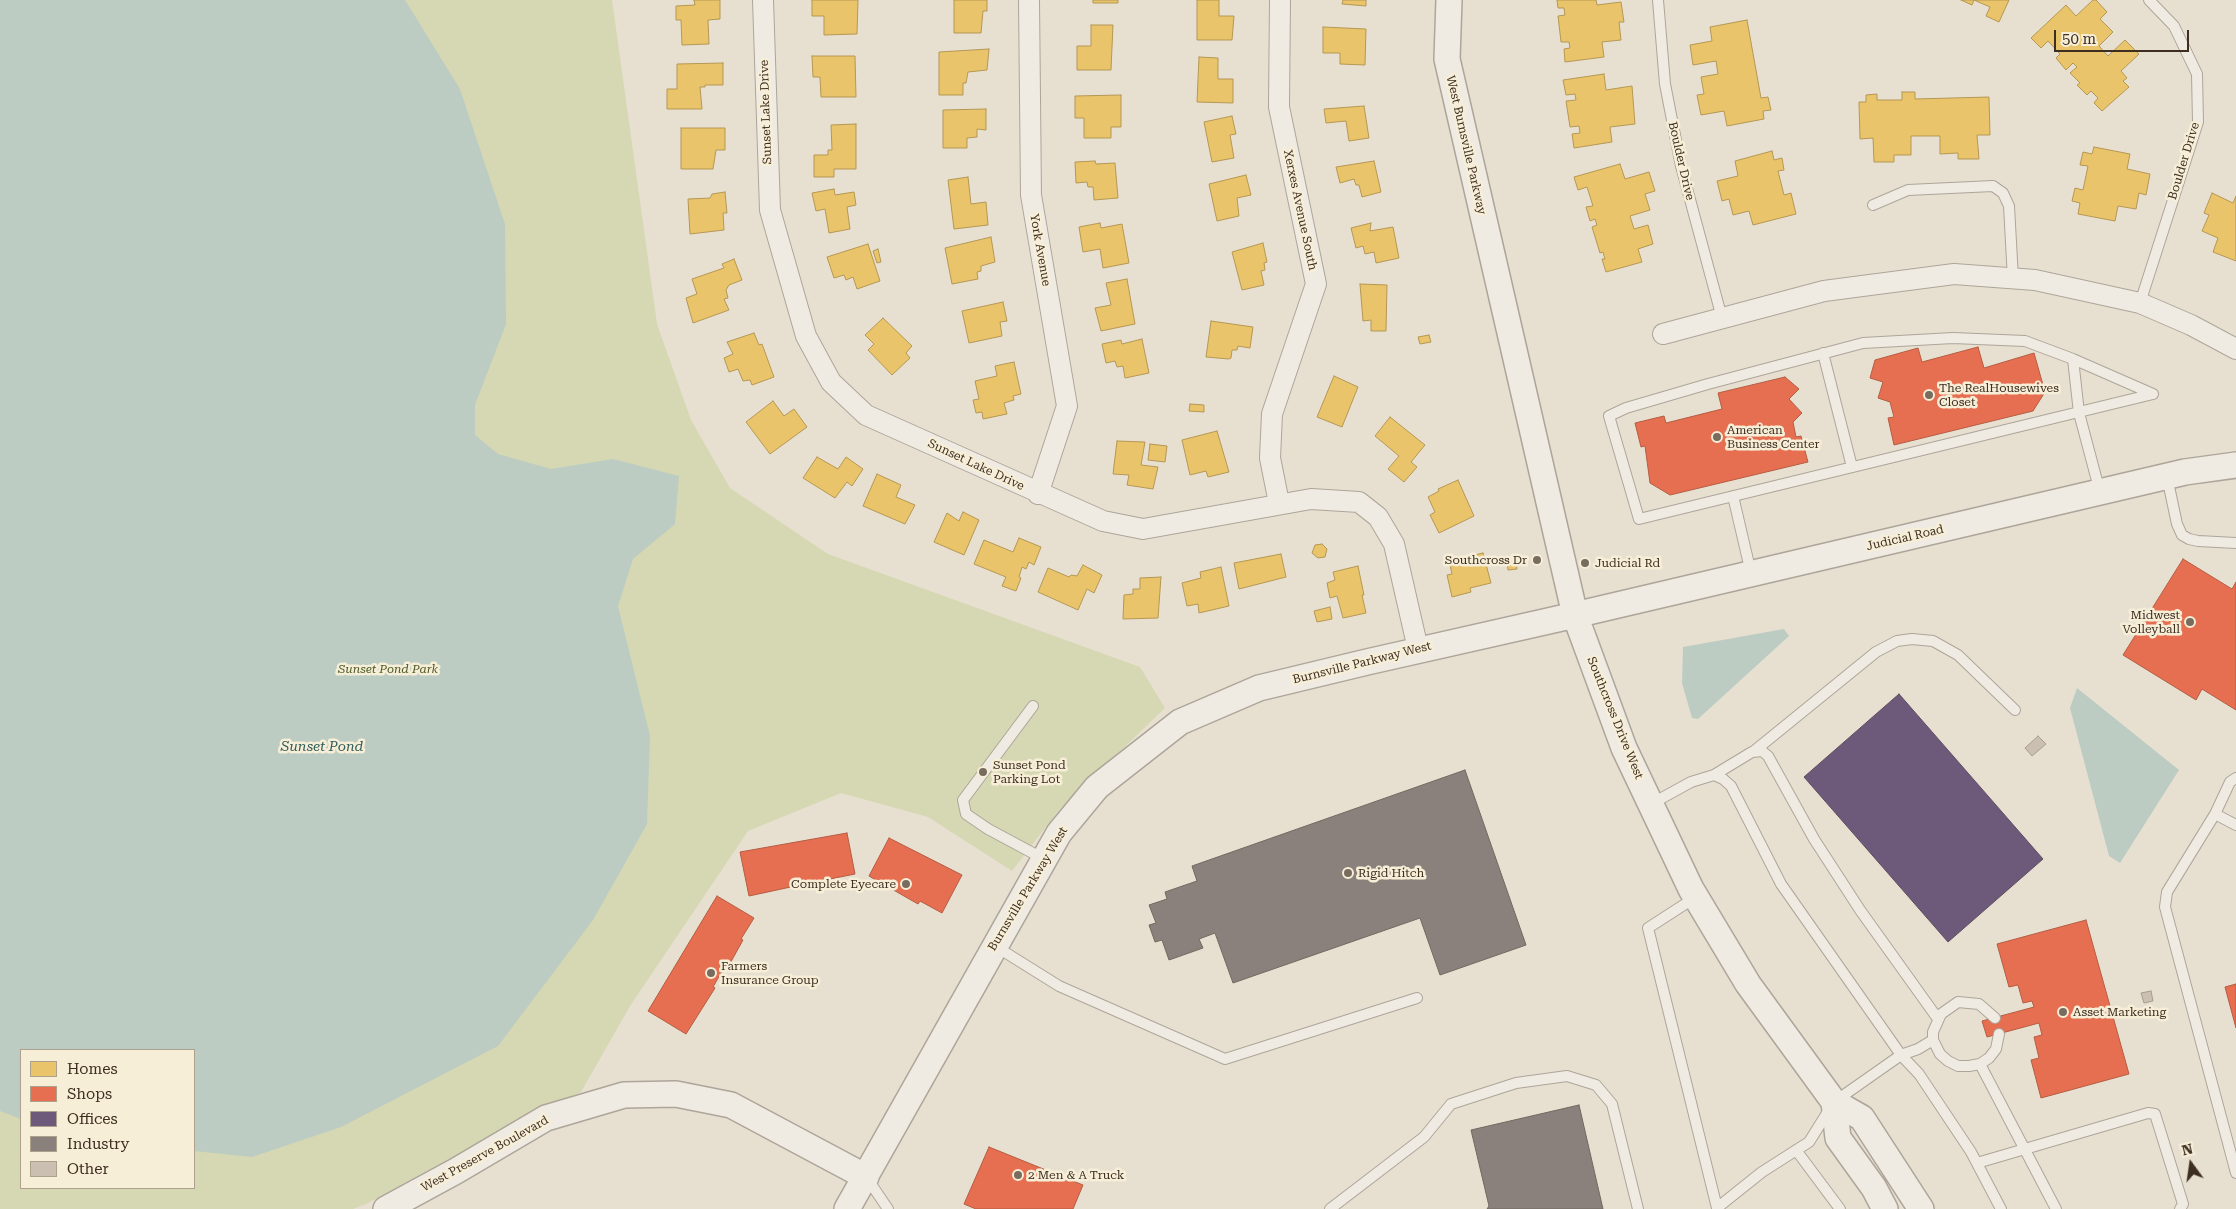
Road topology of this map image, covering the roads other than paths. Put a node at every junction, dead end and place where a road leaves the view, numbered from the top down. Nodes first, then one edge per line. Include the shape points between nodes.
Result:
1 (763, 0) edge
2 (1030, 0) edge
3 (1280, 0) edge
4 (1448, 0) edge
5 (1658, 0) edge
6 (2149, 0) edge
7 (1874, 205) dead end
8 (2013, 279) junction
9 (1499, 289) joint
10 (2140, 303) junction
11 (1722, 318) junction
12 (1663, 334) dead end
13 (2236, 349) edge
14 (1823, 353) junction
15 (2073, 359) junction
16 (2079, 413) junction
17 (2236, 465) edge
18 (1852, 467) junction
19 (2166, 477) junction
20 (2100, 492) junction
21 (1038, 494) junction
22 (1733, 496) junction
23 (1279, 503) junction
24 (2236, 543) edge
25 (1751, 574) junction
26 (1575, 616) junction
27 (1418, 649) junction
28 (1033, 706) dead end
29 (2015, 710) dead end
30 (1752, 752) junction
31 (1714, 776) junction
32 (2236, 778) edge
33 (1651, 804) junction
34 (2215, 814) junction
35 (2236, 826) edge
36 (1044, 859) junction
37 (1696, 897) junction
38 (994, 946) junction
39 (1417, 998) dead end
40 (1995, 1018) dead end
41 (1938, 1019) junction
42 (1999, 1034) dead end
43 (1933, 1040) junction
44 (1901, 1055) junction
45 (1980, 1064) junction
46 (1834, 1102) junction
47 (2025, 1149) junction
48 (1796, 1150) junction
49 (1977, 1162) junction
50 (2236, 1173) edge
51 (866, 1177) junction
52 (1717, 1208) edge
53 (386, 1209) edge
54 (847, 1209) edge
55 (888, 1209) edge
56 (1330, 1209) edge
57 (1638, 1209) edge
58 (1840, 1209) edge
59 (1885, 1209) edge
60 (1921, 1209) edge
61 (2001, 1209) edge
62 (2056, 1209) edge
63 (2180, 1209) edge

1 - 21 street, Sunset Lake Drive via 770,210 806,336 822,366 831,382 866,415
2 - 21 street, York Avenue via 1031,195 1067,406
3 - 23 street, Xerxes Avenue South via 1279,107 1316,284 1272,414 1270,458
4 - 9 street, West Burnsville Parkway via 1447,59
5 - 11 lane, Boulder Drive via 1665,84 1681,166
6 - 10 lane, Boulder Drive via 2174,26 2197,74 2198,122
7 - 8 lane via 1908,190 1993,186 2003,194 2009,206
8 - 10 street via 2035,280
8 - 11 street via 1954,274 1833,290
9 - 26 street, Southcross Drive West
10 - 13 street
11 - 12 street
14 - 15 lane via 1862,343 1953,338 2025,341
14 - 18 lane
14 - 22 lane via 1699,386 1610,416 1639,519
15 - 16 lane
15 - 16 lane via 2153,394
16 - 18 lane
16 - 20 lane
17 - 19 street, Judicial Road
18 - 22 lane
19 - 20 street, Judicial Road
19 - 24 lane via 2182,535 2189,540
20 - 25 street, Judicial Road
21 - 23 street, Sunset Lake Drive via 1103,521 1142,529
22 - 25 lane
23 - 27 street, Sunset Lake Drive via 1311,499 1359,502 1378,517 1394,544
25 - 26 street, Judicial Road
26 - 27 street, Burnsville Parkway West
26 - 33 street, Southcross Drive West via 1624,748
27 - 36 street, Burnsville Parkway West via 1259,688 1180,722 1097,787 1059,832
28 - 36 lane via 963,800 966,814
29 - 30 lane via 1958,655 1933,641 1912,638 1897,641 1876,652
30 - 31 lane
30 - 41 lane via 1762,751 1768,756 1814,839
31 - 33 lane via 1692,782
31 - 44 lane via 1731,786 1781,884
32 - 34 lane via 2230,782
33 - 37 street, Southcross Drive West
34 - 35 lane
34 - 50 lane via 2167,892 2165,907
36 - 38 street, Burnsville Parkway West
37 - 46 street, Southcross Drive West via 1748,984
37 - 52 lane via 1648,928
38 - 39 lane via 1059,986 1225,1059
38 - 51 street, Burnsville Parkway West
40 - 41 lane via 1979,1004 1969,1001 1948,1007
41 - 43 lane
42 - 45 lane via 1996,1049
43 - 44 lane
43 - 45 lane via 1948,1061 1958,1066
44 - 46 lane
44 - 49 lane via 1919,1074
45 - 47 lane
46 - 48 lane via 1809,1142
46 - 59 street, Southcross Drive West via 1838,1138
46 - 60 street, Southcross Drive West via 1862,1118
47 - 49 lane
47 - 62 lane
47 - 63 lane via 2148,1113 2155,1114 2183,1204
48 - 52 lane
48 - 58 lane
49 - 61 lane
51 - 53 street, West Preserve Boulevard via 731,1105 676,1094 624,1095 546,1118
51 - 54 street, Burnsville Parkway West
51 - 55 lane
56 - 57 lane via 1424,1137 1451,1104 1516,1083 1567,1076 1596,1084 1612,1104

